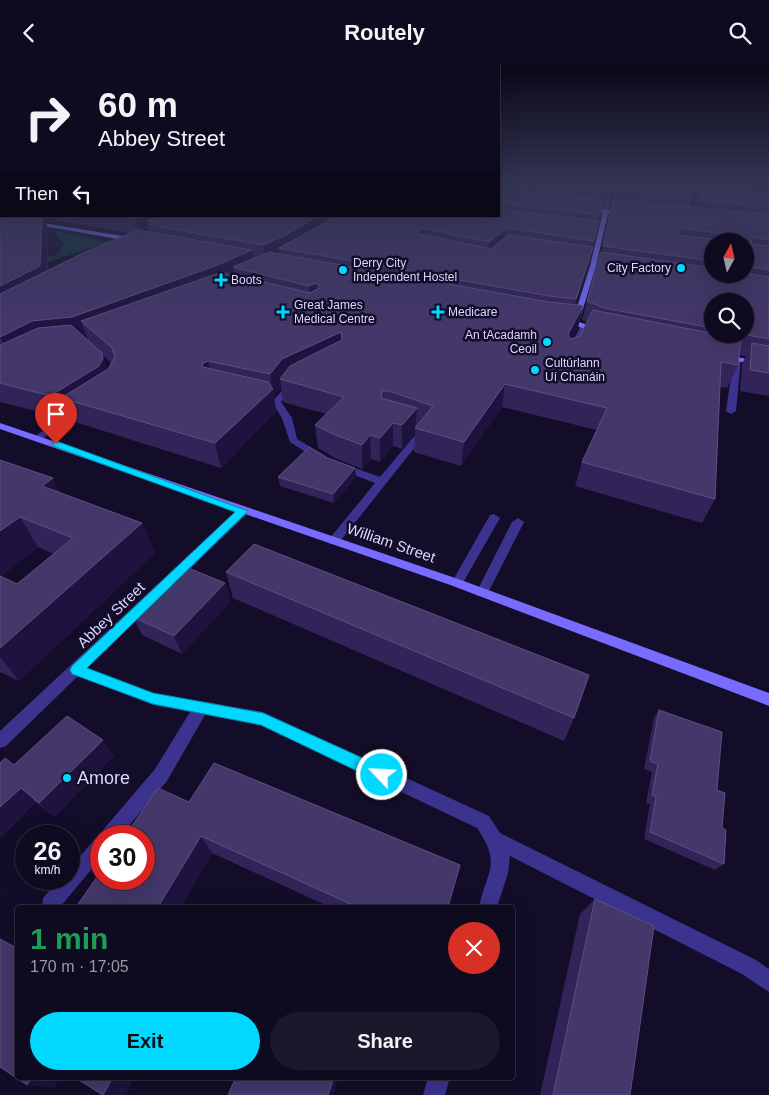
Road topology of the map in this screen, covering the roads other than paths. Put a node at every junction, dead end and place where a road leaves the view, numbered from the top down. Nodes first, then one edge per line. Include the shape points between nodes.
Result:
1 (88, 231) edge
2 (602, 231) edge
3 (591, 233) edge
4 (601, 234) junction
5 (125, 247) edge
6 (586, 260) edge
7 (594, 264) junction
8 (603, 268) edge
9 (558, 319) edge
10 (576, 321) junction
11 (584, 327) junction
12 (605, 333) edge
13 (718, 355) edge
14 (569, 357) edge
15 (737, 359) junction
16 (769, 365) edge
17 (306, 377) edge
18 (89, 404) edge
19 (731, 411) dead end
20 (409, 425) edge
21 (0, 426) edge
22 (37, 437) junction
23 (382, 482) junction
24 (243, 511) junction
25 (494, 519) dead end
26 (518, 522) dead end
27 (334, 541) junction
28 (458, 583) junction
29 (482, 593) junction
30 (77, 670) junction
31 (769, 700) edge
32 (201, 708) junction
33 (0, 741) edge
34 (118, 825) edge
35 (497, 840) junction
36 (90, 858) edge
37 (50, 905) dead end
38 (489, 905) edge
39 (769, 982) edge
40 (438, 1080) edge
41 (434, 1095) edge

1 - 5 main road via 142,240
2 - 4 main road
3 - 4 street
4 - 7 main road
6 - 7 street
7 - 8 street
7 - 10 main road
9 - 10 main road
10 - 11 main road
11 - 12 main road
11 - 14 street
13 - 15 main road
15 - 16 main road
15 - 19 street
17 - 23 street via 289,385 271,401 287,418 293,440 330,463
18 - 22 street
20 - 23 street via 425,431
21 - 22 main road, William Street
22 - 24 main road, William Street
23 - 27 street
24 - 27 main road, William Street
24 - 30 street, Abbey Street
25 - 28 street
26 - 29 street
27 - 28 main road, William Street
28 - 29 main road, William Street
29 - 31 main road, William Street
30 - 32 street via 153,699
30 - 33 street, Abbey Street
32 - 34 street via 161,775
32 - 35 street via 263,719 483,822
35 - 38 street via 502,864
35 - 39 street via 749,967
36 - 37 street
40 - 41 street

